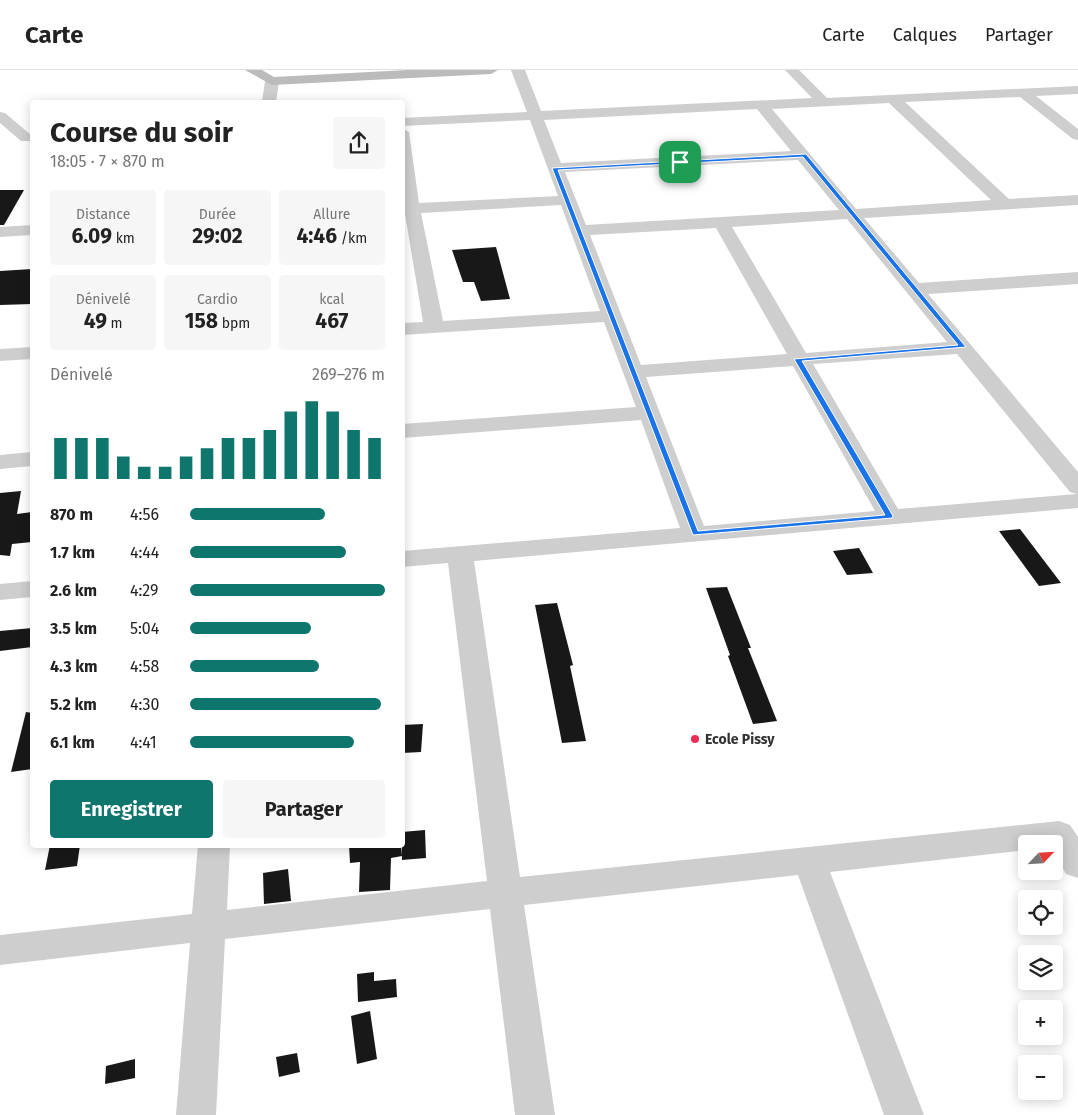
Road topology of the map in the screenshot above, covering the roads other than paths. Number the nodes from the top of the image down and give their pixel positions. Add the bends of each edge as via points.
1 (252, 70) edge
2 (491, 70) edge
3 (518, 70) edge
4 (792, 70) edge
5 (417, 72) edge
6 (272, 81) junction
7 (1078, 90) edge
8 (1024, 93) junction
9 (894, 99) junction
10 (269, 100) edge
11 (823, 102) junction
12 (761, 105) junction
13 (0, 116) edge
14 (535, 116) junction
15 (405, 122) edge
16 (1078, 136) edge
17 (30, 138) edge
18 (9, 140) dead end
19 (804, 155) junction
20 (555, 168) junction
21 (405, 178) edge
22 (567, 200) junction
23 (1078, 200) edge
24 (1004, 205) junction
25 (407, 209) edge
26 (853, 214) junction
27 (721, 222) junction
28 (30, 230) edge
29 (579, 230) junction
30 (0, 232) edge
31 (1078, 278) edge
32 (915, 289) junction
33 (611, 316) junction
34 (434, 327) junction
35 (405, 329) edge
36 (963, 347) junction
37 (30, 353) edge
38 (0, 355) edge
39 (798, 359) junction
40 (632, 372) junction
41 (648, 413) junction
42 (405, 431) edge
43 (30, 459) edge
44 (0, 462) edge
45 (1078, 487) edge
46 (1078, 501) edge
47 (890, 516) junction
48 (695, 534) junction
49 (460, 554) junction
50 (405, 559) edge
51 (30, 589) edge
52 (0, 592) edge
53 (214, 848) edge
54 (809, 860) junction
55 (1078, 866) edge
56 (505, 893) junction
57 (208, 927) junction
58 (0, 950) edge
59 (196, 1115) edge
60 (535, 1115) edge
61 (904, 1115) edge

1 - 6 street
2 - 5 street
3 - 14 street
4 - 11 street
5 - 6 street
6 - 10 street
7 - 8 street
8 - 9 street
8 - 16 street
9 - 11 street
9 - 24 street
11 - 12 street
12 - 14 street
12 - 19 street
13 - 17 street
14 - 15 street
14 - 20 street
17 - 18 street
19 - 20 street
19 - 26 street
20 - 22 street
21 - 25 street
22 - 25 street
22 - 29 street
23 - 24 street
24 - 26 street
25 - 34 street
26 - 27 street
26 - 32 street
27 - 29 street
27 - 39 street
28 - 30 street
29 - 33 street
31 - 32 street
32 - 36 street
33 - 34 street
33 - 40 street
34 - 35 street
36 - 39 street
36 - 45 street
37 - 38 street
39 - 40 street
39 - 47 street
40 - 41 street
41 - 42 street
41 - 48 street
43 - 44 street
46 - 47 street
47 - 48 street
48 - 49 street
49 - 50 street
49 - 56 street
51 - 52 street
53 - 57 street
54 - 55 street via 1059,834
54 - 56 street
54 - 61 street
56 - 57 street
56 - 60 street
57 - 58 street
57 - 59 street

